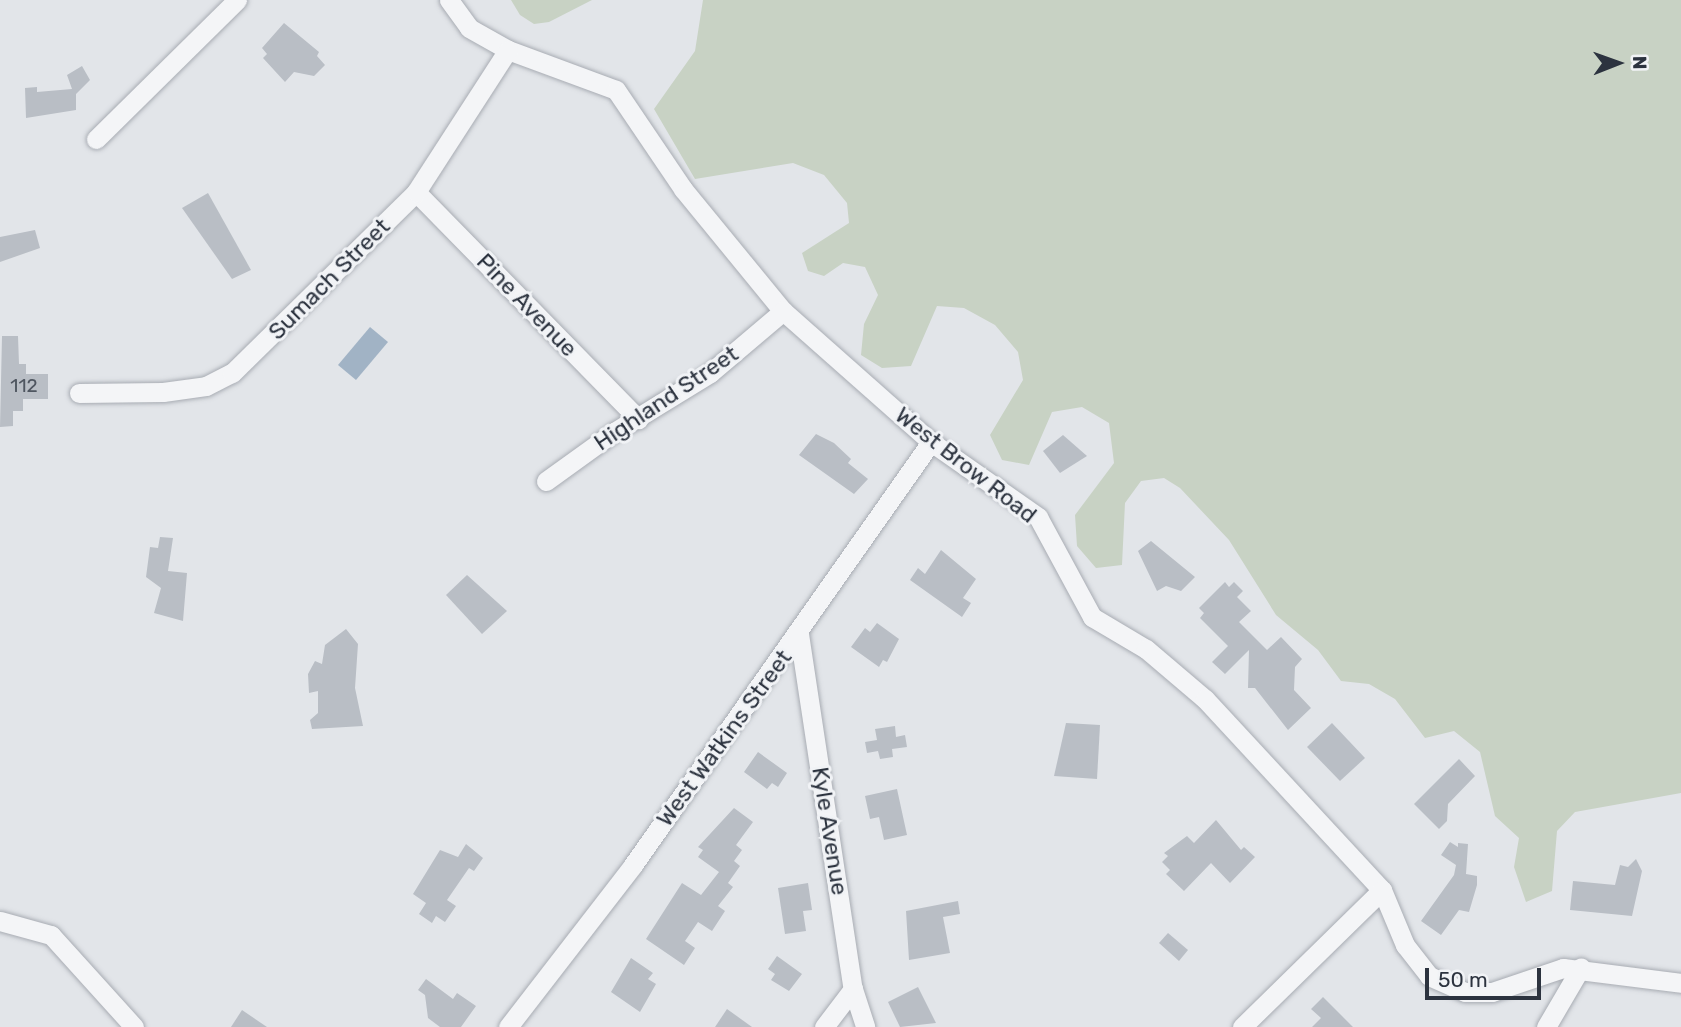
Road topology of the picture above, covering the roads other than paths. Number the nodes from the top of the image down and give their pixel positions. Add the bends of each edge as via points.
1 (237, 0) edge
2 (449, 0) edge
3 (508, 50) junction
4 (96, 139) dead end
5 (416, 192) junction
6 (783, 311) junction
7 (79, 393) dead end
8 (638, 419) junction
9 (931, 442) junction
10 (546, 481) dead end
11 (799, 634) junction
12 (1382, 890) junction
13 (0, 921) edge
14 (1581, 967) junction
15 (1681, 983) edge
16 (853, 989) junction
17 (134, 1027) edge
18 (508, 1027) edge
19 (824, 1027) edge
20 (865, 1027) edge
21 (1242, 1027) edge
22 (1546, 1027) edge

1 - 4 street
2 - 3 street, West Brow Road via 469,28
3 - 5 street, Sumach Street
3 - 6 street, West Brow Road via 616,90 682,189
5 - 7 street, Sumach Street via 232,373 206,386 163,392
5 - 8 street, Pine Avenue
6 - 8 street, Highland Street via 710,373
6 - 9 street, West Brow Road
8 - 10 street, Highland Street
9 - 11 street, West Watkins Street
9 - 12 street, West Brow Road via 1038,517 1092,617 1146,649 1205,699
11 - 16 street, Kyle Avenue
11 - 18 street, West Watkins Street via 633,865
12 - 14 street, West Brow Road via 1405,945 1420,968 1440,984 1465,992 1492,992 1539,974
12 - 21 street
13 - 17 street via 51,935
14 - 15 street, West Brow Road
14 - 22 street
16 - 19 street
16 - 20 street, Kyle Avenue

